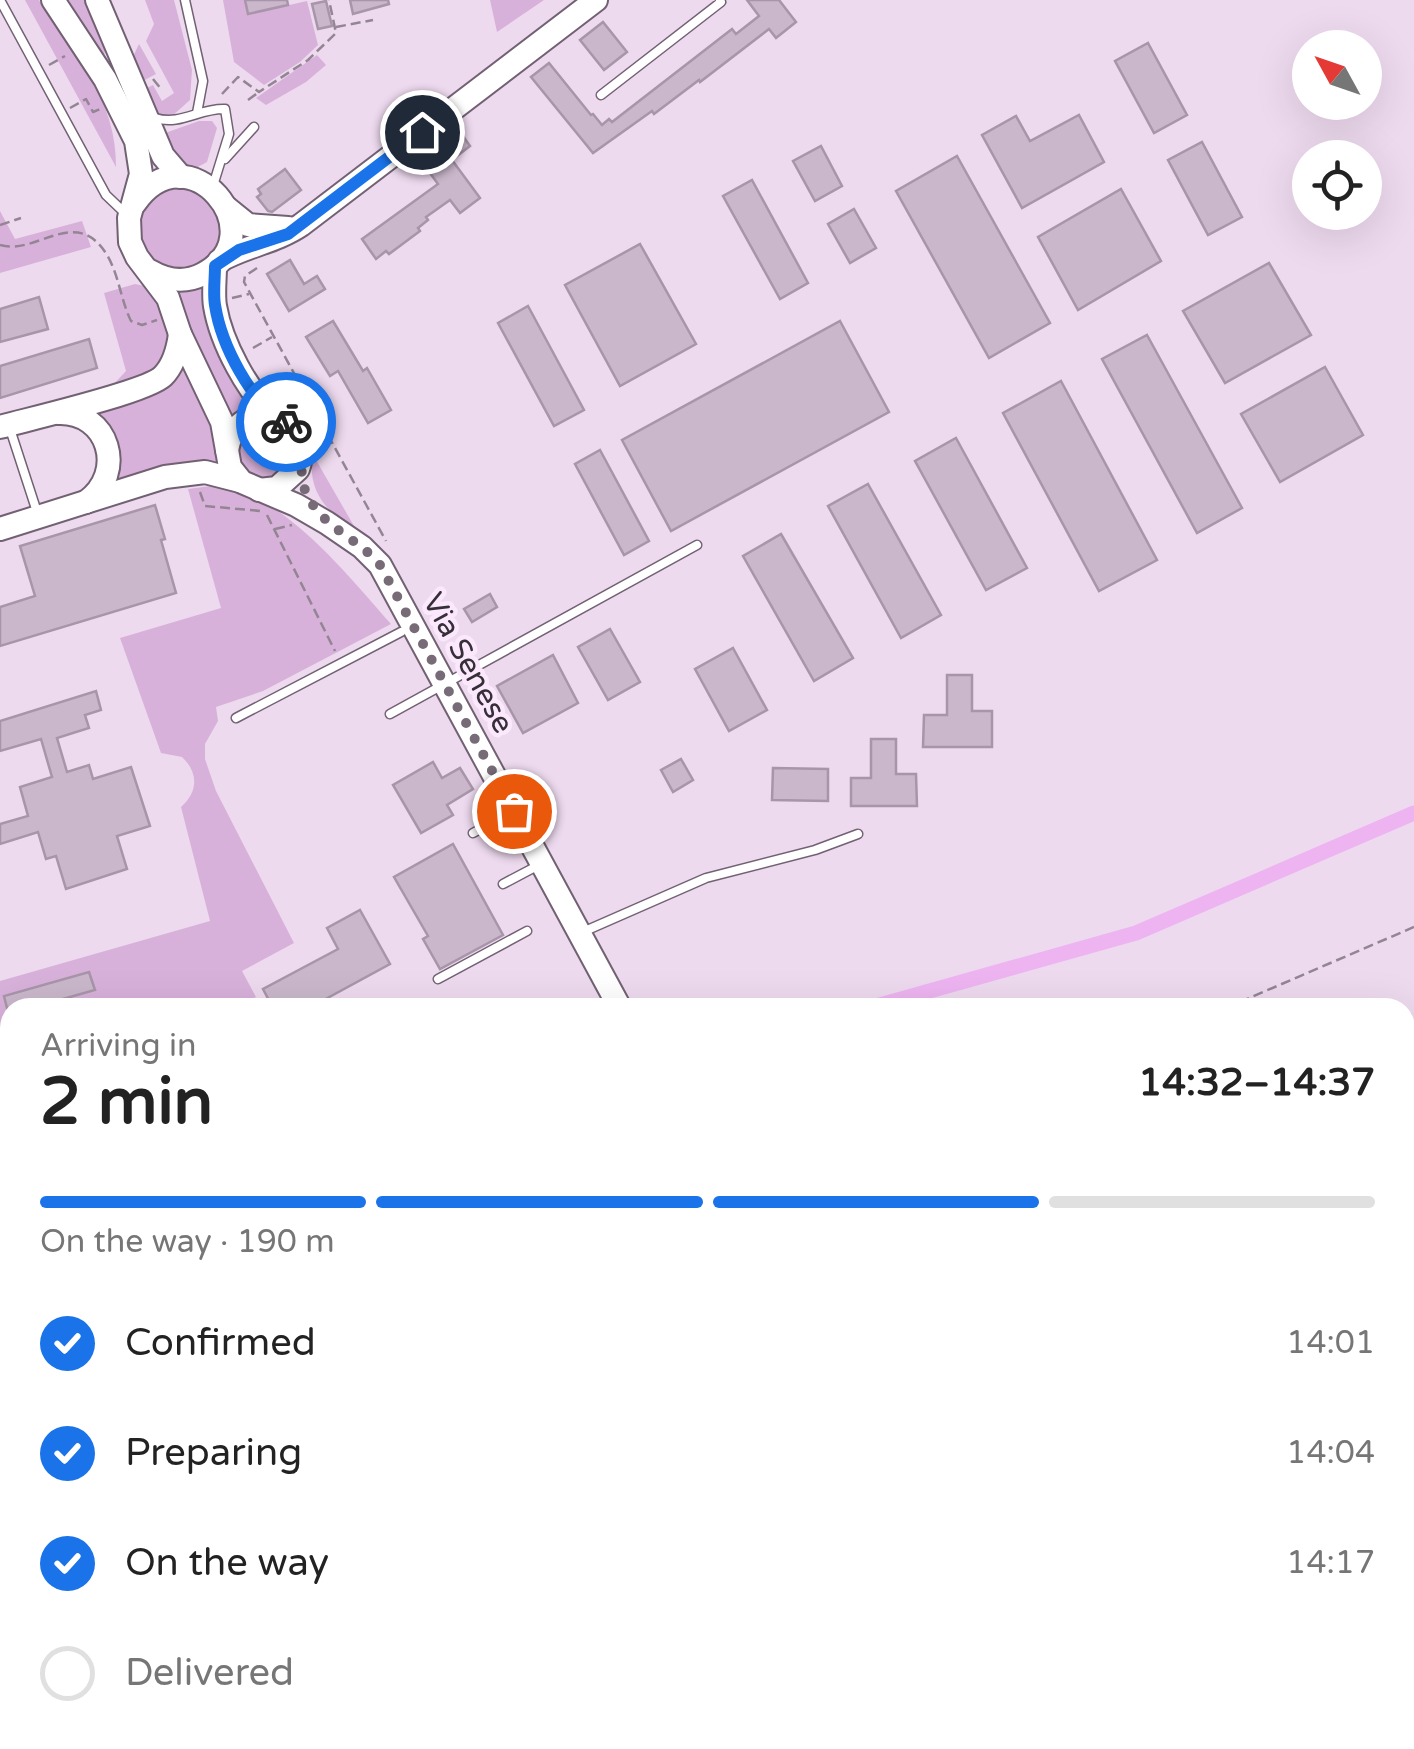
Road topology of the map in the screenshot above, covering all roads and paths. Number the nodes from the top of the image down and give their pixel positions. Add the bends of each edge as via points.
1 (0, 0) edge
2 (53, 0) edge
3 (97, 0) edge
4 (185, 0) edge
5 (329, 0) edge
6 (596, 0) edge
7 (720, 0) edge
8 (374, 20) dead end
9 (335, 28) junction
10 (65, 56) dead end
11 (38, 70) junction
12 (155, 78) dead end
13 (161, 90) dead end
14 (259, 92) junction
15 (222, 94) dead end
16 (601, 95) dead end
17 (248, 100) dead end
18 (140, 106) junction
19 (93, 112) dead end
20 (61, 113) junction
21 (197, 114) junction
22 (254, 128) dead end
23 (222, 163) junction
24 (180, 177) junction
25 (212, 188) junction
26 (227, 208) junction
27 (132, 210) junction
28 (22, 218) dead end
29 (0, 225) edge
30 (301, 225) junction
31 (0, 245) edge
32 (217, 264) junction
33 (148, 269) junction
34 (250, 294) dead end
35 (214, 303) junction
36 (177, 324) junction
37 (274, 336) dead end
38 (254, 348) dead end
39 (45, 414) junction
40 (276, 417) junction
41 (4, 426) edge
42 (227, 450) junction
43 (301, 460) junction
44 (196, 480) dead end
45 (249, 485) junction
46 (79, 506) junction
47 (38, 518) junction
48 (326, 523) junction
49 (296, 524) dead end
50 (0, 529) edge
51 (274, 530) junction
52 (696, 544) dead end
53 (401, 632) dead end
54 (341, 663) junction
55 (445, 683) junction
56 (390, 714) dead end
57 (236, 718) dead end
58 (514, 811) junction
59 (474, 832) dead end
60 (858, 834) dead end
61 (542, 863) junction
62 (503, 884) dead end
63 (1414, 928) edge
64 (527, 931) dead end
65 (581, 933) junction
66 (438, 979) dead end
67 (615, 998) edge
68 (1250, 998) edge

1 - 11 lane
2 - 27 main road via 136,141 141,174
3 - 18 main road
4 - 21 lane via 204,81
5 - 9 path
6 - 30 main road
7 - 16 lane
8 - 9 path
9 - 14 path via 308,60
10 - 11 path
11 - 20 lane
12 - 13 path
14 - 15 path via 238,77
14 - 17 path
18 - 21 lane via 172,122
18 - 24 main road
19 - 20 path via 86,99
20 - 27 lane via 106,194
21 - 23 lane via 225,110 229,130
22 - 23 lane
23 - 25 lane
24 - 25 main road
24 - 27 main road via 151,186
25 - 26 main road
26 - 30 main road via 258,228
26 - 32 main road, Via Senese via 231,230
27 - 33 main road via 133,250
28 - 29 path
30 - 32 main road
31 - 36 path via 82,234 105,250 132,321
32 - 33 main road via 176,280
32 - 35 main road, Via Senese
33 - 36 main road
34 - 35 path
35 - 40 main road, Via Senese via 248,387
36 - 39 main road via 174,358 162,378
36 - 42 main road via 222,422
37 - 38 path
39 - 41 main road
39 - 46 main road via 76,412 106,445 102,485
40 - 42 main road via 242,422
40 - 43 main road, Via Senese via 297,434
41 - 47 lane
42 - 45 main road via 230,468
43 - 45 main road via 286,484
43 - 48 main road, Via Senese via 305,492
44 - 51 path via 204,506 265,512
45 - 46 main road, Via Senese via 218,473 188,473
45 - 48 main road, Via Senese
46 - 47 main road
47 - 50 main road
48 - 55 main road, Via Senese via 380,565
49 - 51 path
51 - 54 path
52 - 55 lane
53 - 54 lane
54 - 57 lane
55 - 56 lane
55 - 58 main road, Via Senese
58 - 59 lane
58 - 61 main road, Via Senese
60 - 65 lane via 706,878
61 - 62 lane
61 - 65 main road, Via Senese
63 - 68 path
64 - 66 lane
65 - 67 main road, Via Senese

